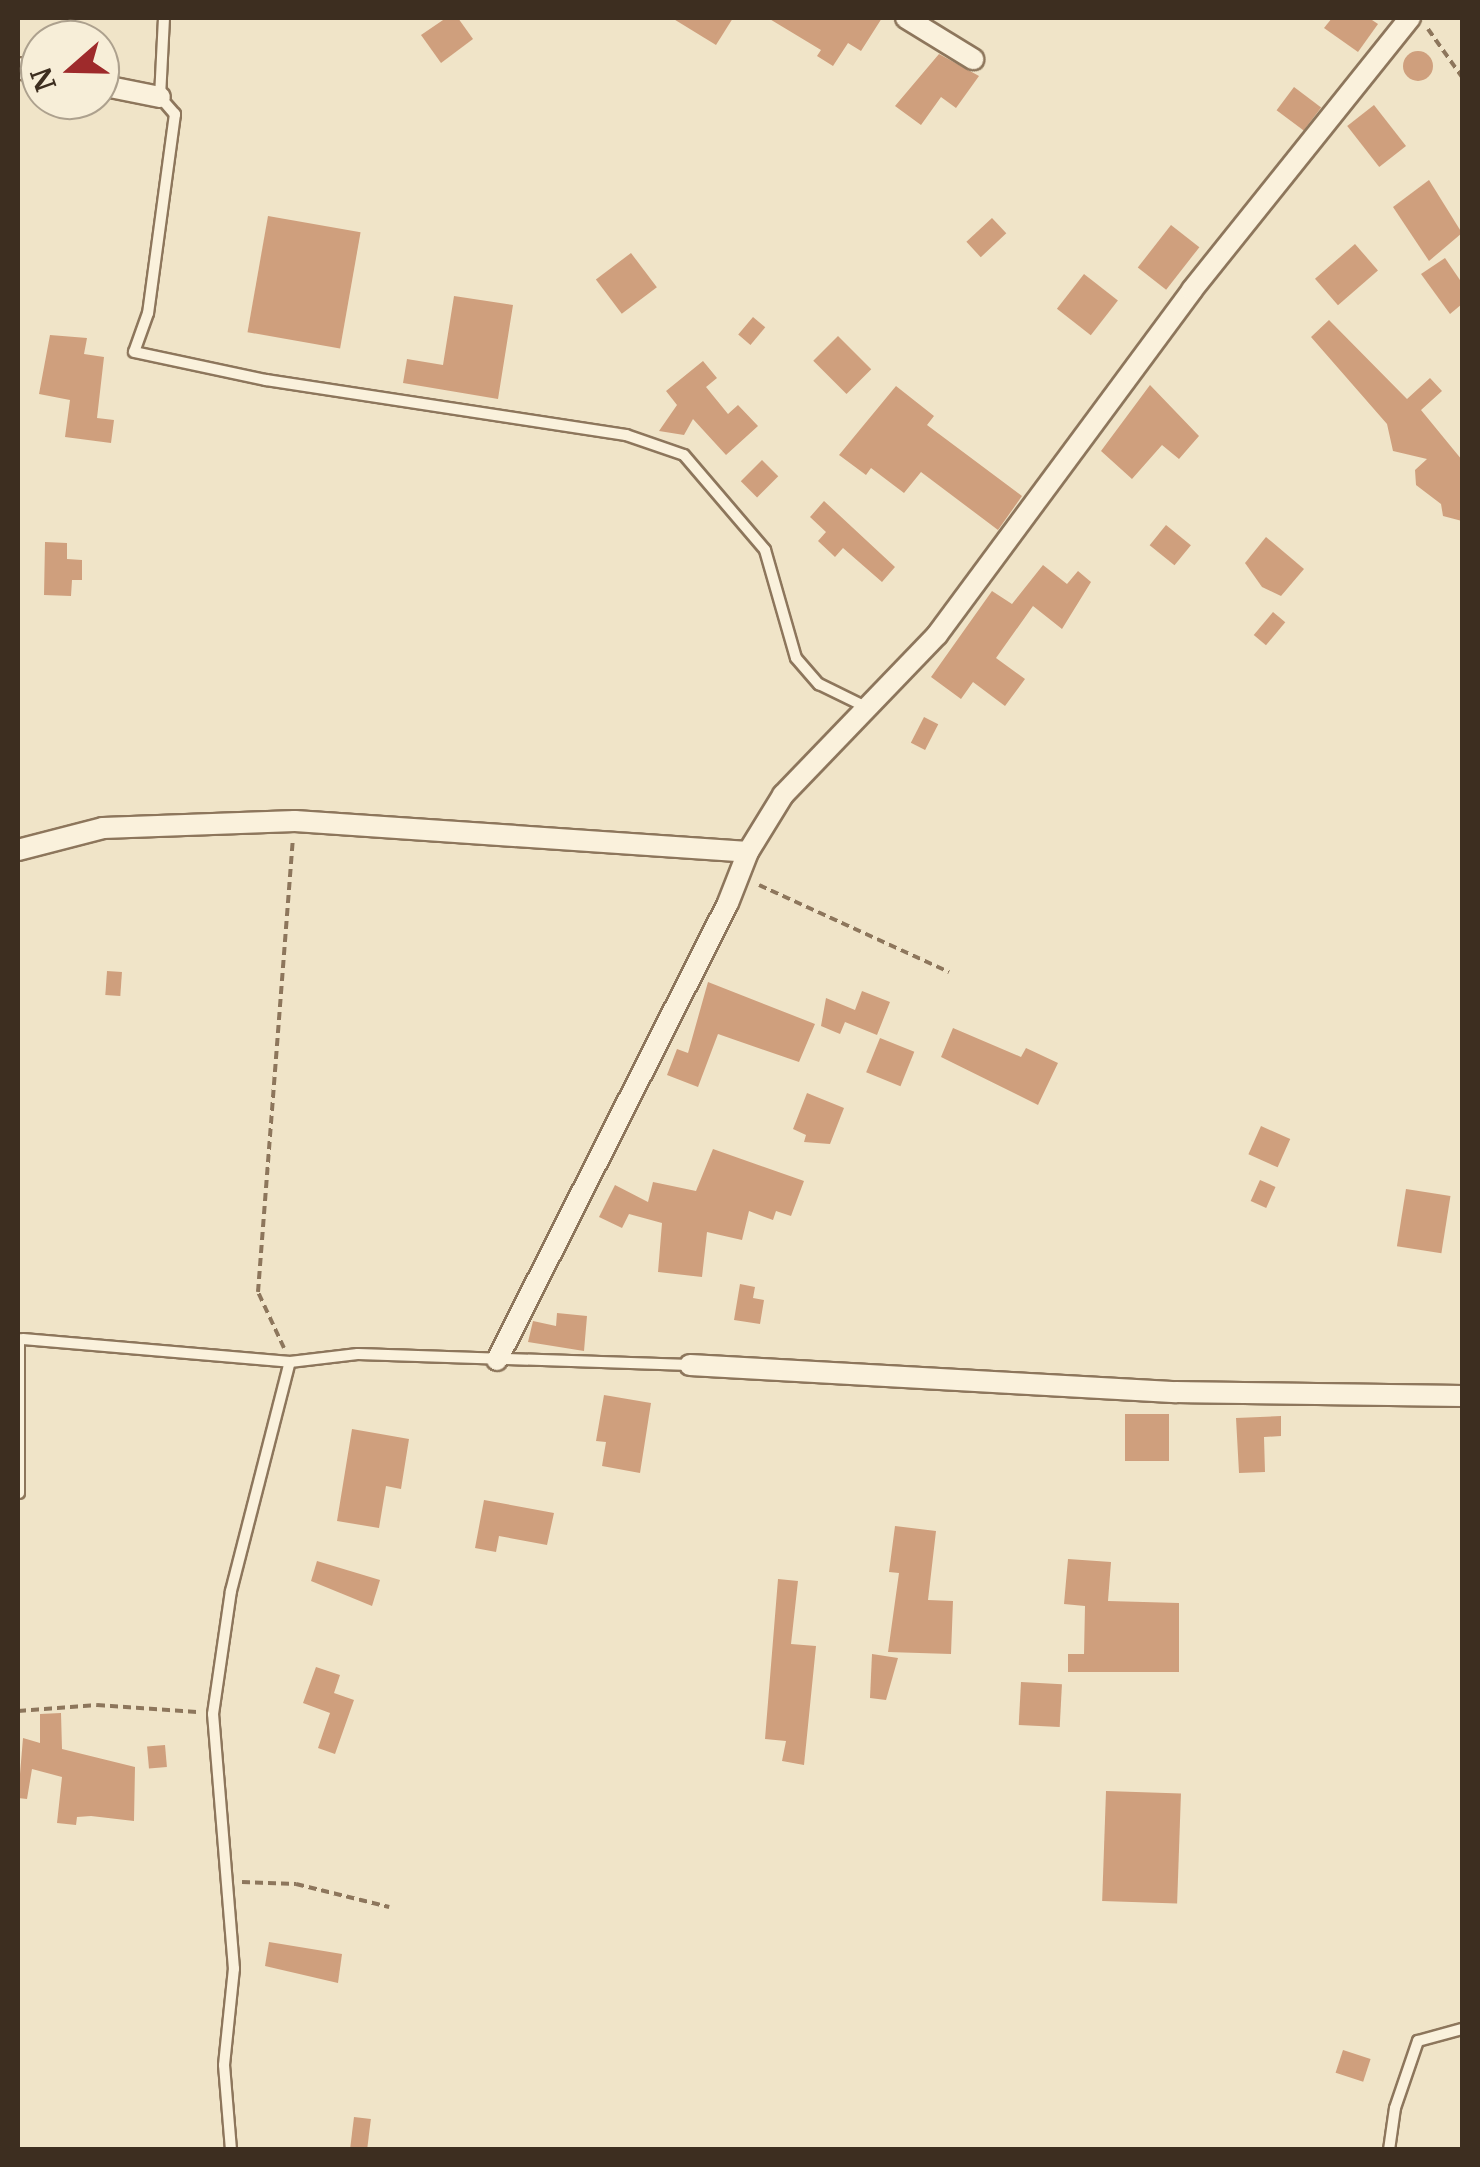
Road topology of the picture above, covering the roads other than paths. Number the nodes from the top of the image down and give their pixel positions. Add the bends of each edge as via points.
1 (164, 18) edge
2 (906, 18) edge
3 (1410, 18) edge
4 (972, 59) dead end
5 (120, 89) edge
6 (160, 97) junction
7 (866, 707) junction
8 (18, 850) edge
9 (748, 852) junction
10 (20, 1339) edge
11 (497, 1360) junction
12 (290, 1362) junction
13 (690, 1365) joint
14 (1462, 1396) edge
15 (19, 1494) edge
16 (1462, 2029) edge
17 (231, 2150) edge
18 (1389, 2150) edge

1 - 6 lane
2 - 4 street
3 - 7 street via 1186,298 937,635
5 - 6 street
6 - 7 lane via 175,114 148,313 134,352 266,380 626,435 684,455 765,550 796,658 819,684
7 - 9 street via 783,796
8 - 9 street via 102,828 295,821
9 - 11 street
10 - 12 lane
10 - 15 lane
11 - 12 lane via 358,1354
11 - 13 lane
12 - 17 lane via 230,1591 213,1714 234,1968 224,2065
13 - 14 street via 1176,1392
16 - 18 lane via 1418,2041 1395,2108

